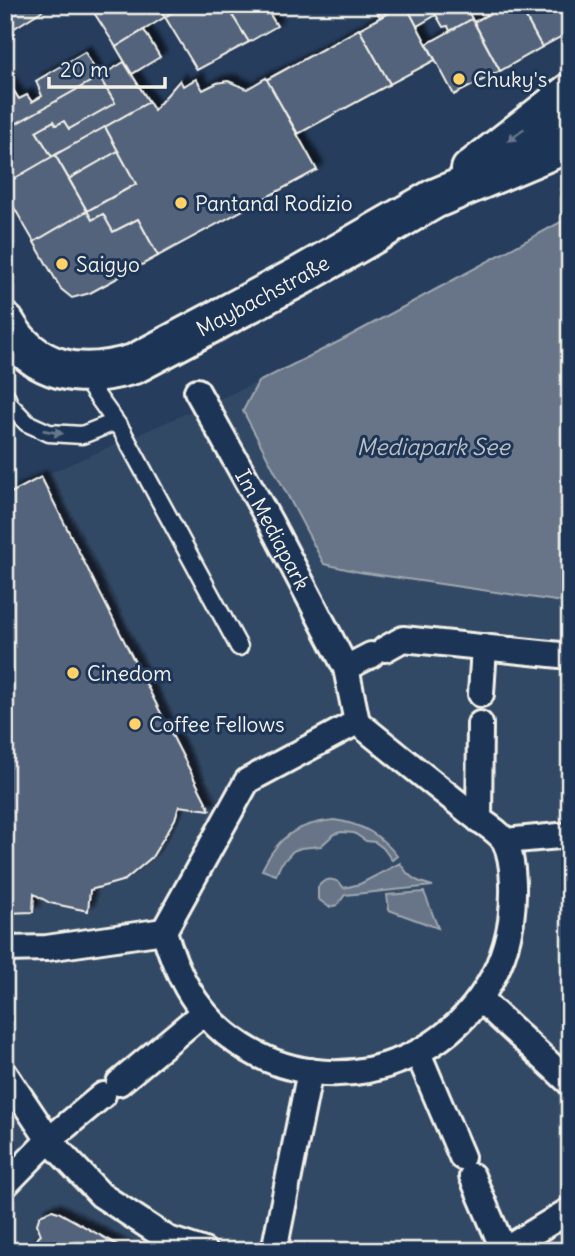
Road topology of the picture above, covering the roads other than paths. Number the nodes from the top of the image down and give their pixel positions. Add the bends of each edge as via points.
1 (570, 93) edge
2 (570, 142) edge
3 (433, 199) junction
4 (6, 330) edge
5 (86, 373) junction
6 (197, 391) dead end
7 (5, 394) edge
8 (115, 422) junction
9 (239, 647) dead end
10 (484, 647) junction
11 (570, 656) edge
12 (346, 668) junction
13 (481, 694) dead end
14 (357, 722) junction
15 (480, 724) dead end
16 (478, 820) junction
17 (570, 835) edge
18 (505, 841) junction
19 (164, 931) junction
20 (5, 949) edge
21 (481, 999) junction
22 (204, 1012) junction
23 (418, 1053) junction
24 (310, 1071) junction
25 (5, 1074) edge
26 (570, 1083) edge
27 (49, 1140) junction
28 (5, 1185) edge
29 (570, 1210) edge
30 (204, 1251) edge
31 (274, 1251) edge
32 (504, 1251) edge

1 -> 3 main road, Maybachstraße
2 - 3 main road, Maybachstraße
3 - 5 main road, Maybachstraße via 163,350 123,367
4 - 5 main road via 30,356 57,368
5 - 8 lane
6 - 12 street, Im Mediapark
7 -> 8 lane via 27,423 49,433 82,435
8 - 9 lane
10 - 11 street
10 - 12 street via 403,639
10 - 13 street
12 - 14 street, Im Mediapark
14 - 16 street
14 - 19 street via 247,781
15 - 16 street
16 - 18 street
17 - 18 street
18 - 21 street via 513,906 508,940
19 - 20 street via 47,948
19 - 22 street via 172,961
21 - 23 street via 459,1024
21 - 26 street
22 - 24 street via 252,1051
22 - 27 street
23 - 24 street via 372,1069
23 - 32 street
24 - 31 street
25 - 27 street
27 - 28 street
27 - 30 street via 101,1195 168,1239
29 - 32 street

